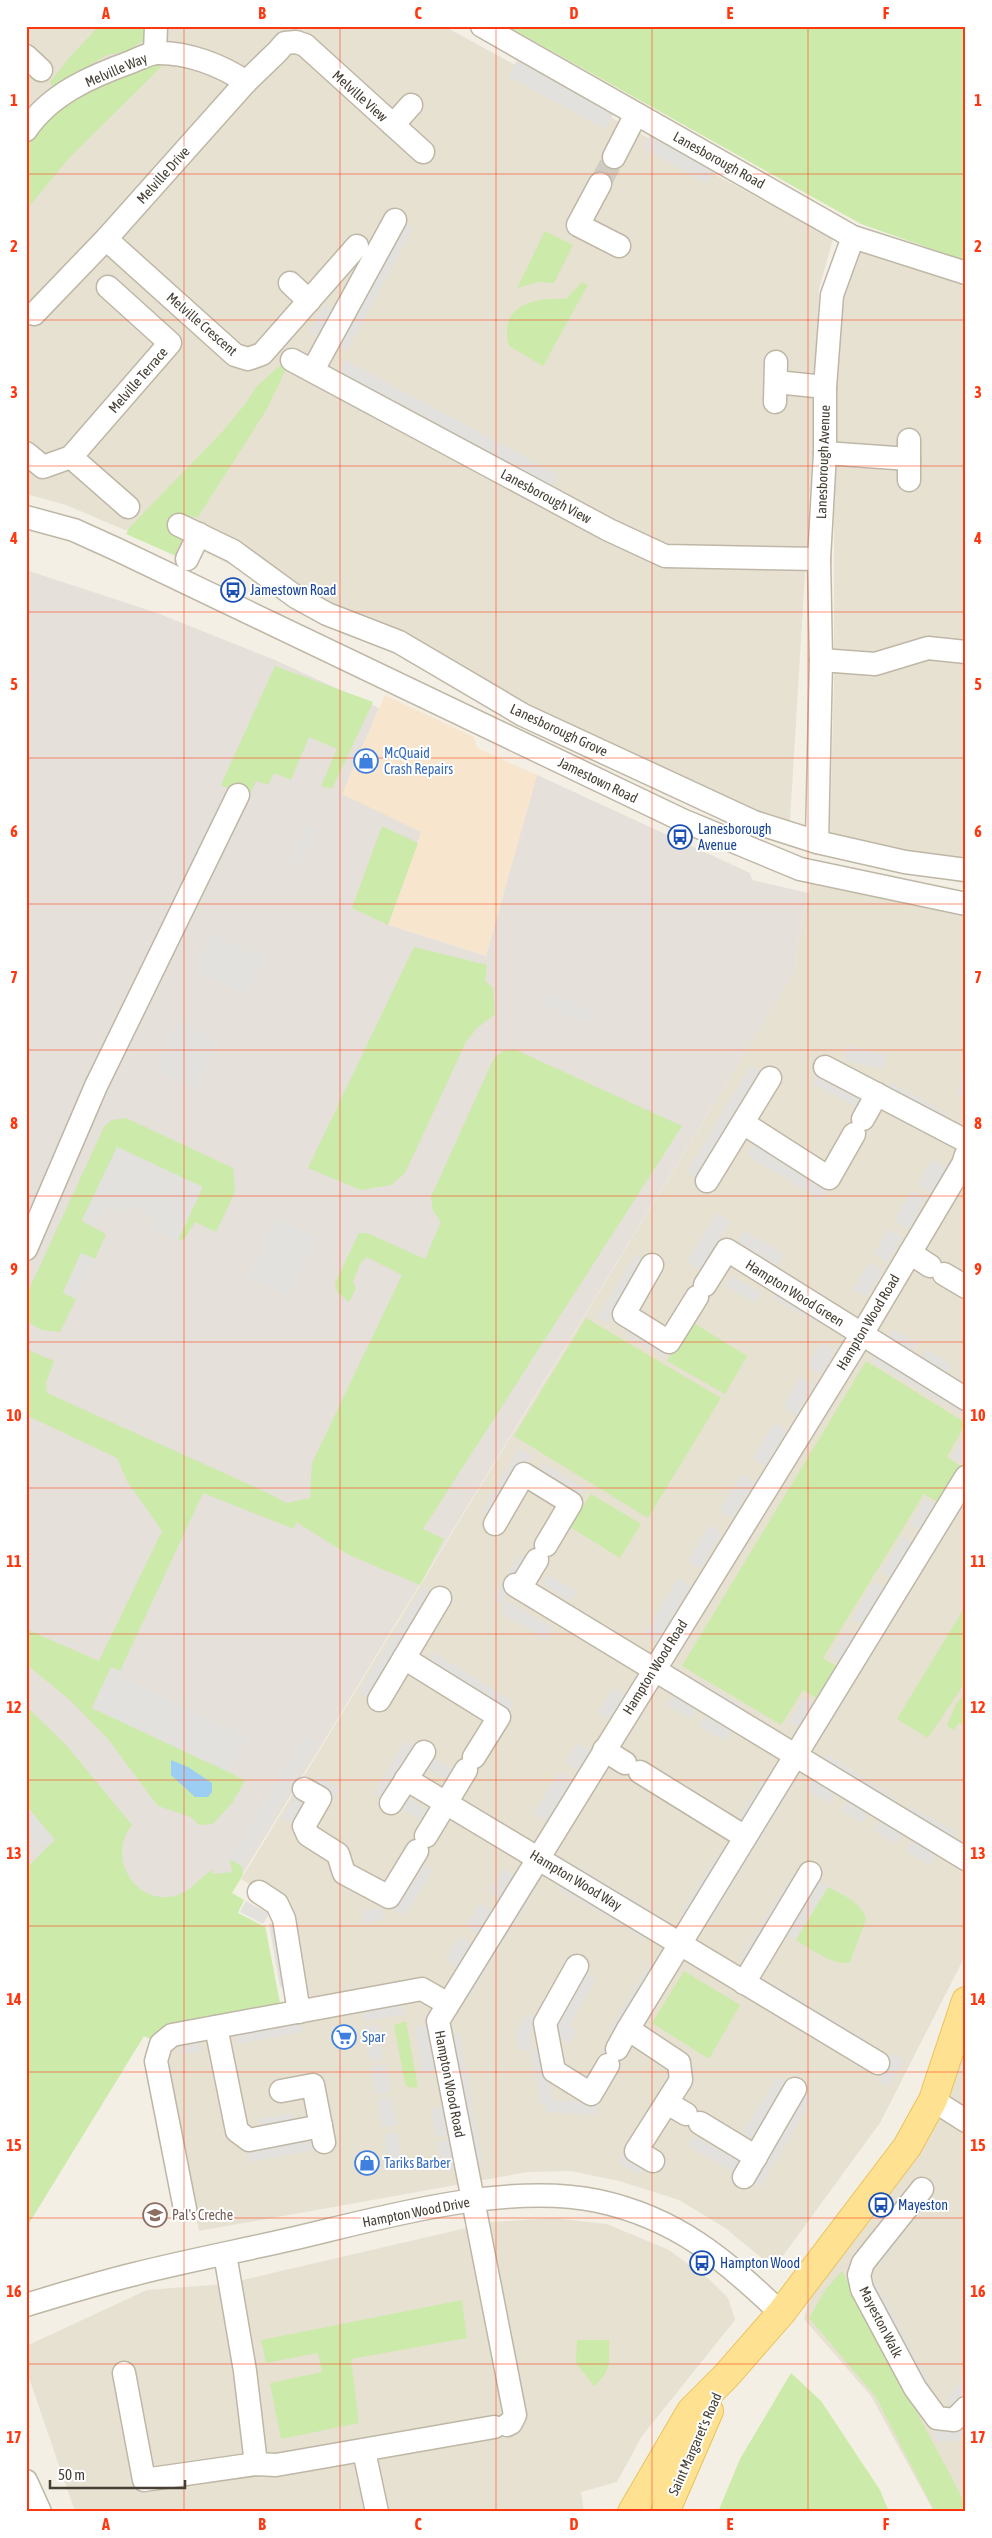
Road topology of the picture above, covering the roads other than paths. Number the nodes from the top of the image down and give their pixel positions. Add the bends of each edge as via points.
1 (156, 26) edge
2 (482, 26) edge
3 (296, 42) joint
4 (155, 53) junction
5 (246, 82) junction
6 (411, 105) dead end
7 (636, 114) junction
8 (29, 120) edge
9 (392, 125) junction
10 (423, 152) dead end
11 (614, 157) tunnel mouth
12 (600, 184) tunnel mouth
13 (395, 220) dead end
14 (853, 237) junction
15 (106, 239) junction
16 (357, 246) dead end
17 (619, 246) dead end
18 (966, 273) edge
19 (290, 283) dead end
20 (108, 287) dead end
21 (309, 301) junction
22 (34, 314) dead end
23 (292, 360) dead end
24 (313, 370) junction
25 (776, 382) dead end
26 (825, 386) junction
27 (26, 453) edge
28 (825, 454) junction
29 (71, 457) junction
30 (909, 459) dead end
31 (128, 507) dead end
32 (26, 517) edge
33 (187, 559) dead end
34 (819, 559) junction
35 (966, 652) edge
36 (821, 660) junction
37 (238, 795) dead end
38 (817, 842) junction
39 (966, 870) edge
40 (966, 904) edge
41 (825, 1067) dead end
42 (770, 1078) dead end
43 (877, 1094) junction
44 (742, 1123) junction
45 (966, 1141) edge
46 (966, 1155) edge
47 (707, 1181) dead end
48 (26, 1248) edge
49 (910, 1254) junction
50 (652, 1265) dead end
51 (966, 1287) edge
52 (862, 1334) junction
53 (966, 1399) edge
54 (966, 1477) edge
55 (495, 1524) dead end
56 (440, 1598) dead end
57 (404, 1658) junction
58 (654, 1669) junction
59 (379, 1700) dead end
60 (604, 1750) junction
61 (424, 1752) dead end
62 (795, 1755) junction
63 (406, 1779) junction
64 (304, 1789) dead end
65 (391, 1803) dead end
66 (446, 1803) junction
67 (745, 1837) junction
68 (538, 1857) junction
69 (966, 1859) edge
70 (810, 1873) dead end
71 (260, 1892) dead end
72 (679, 1944) junction
73 (577, 1966) dead end
74 (744, 1983) junction
75 (966, 2001) edge
76 (448, 2004) junction
77 (299, 2012) junction
78 (216, 2027) junction
79 (628, 2029) junction
80 (878, 2064) dead end
81 (795, 2089) dead end
82 (281, 2091) dead end
83 (933, 2100) junction
84 (684, 2113) junction
85 (966, 2121) edge
86 (756, 2157) junction
87 (653, 2160) dead end
88 (744, 2177) dead end
89 (922, 2189) dead end
90 (472, 2201) junction
91 (185, 2209) dead end
92 (225, 2254) junction
93 (26, 2305) edge
94 (781, 2313) junction
95 (124, 2373) dead end
96 (726, 2376) junction
97 (960, 2414) edge
98 (364, 2451) junction
99 (256, 2464) junction
100 (26, 2481) edge
101 (40, 2512) edge
102 (377, 2512) edge
103 (632, 2512) edge
104 (665, 2512) edge

1 - 4 street
2 - 7 street, Lanesborough Road
3 - 5 street, Melville Drive via 286,43
3 - 9 street, Melville View via 305,45
4 - 5 street, Melville Way via 208,62 231,71
4 - 8 street, Melville Way via 96,75
5 - 15 street, Melville Drive
6 - 9 street
7 - 11 street
7 - 14 street, Lanesborough Road
9 - 10 street, Melville View
12 - 17 street via 578,225
13 - 24 street
14 - 18 street, Lanesborough Road
14 - 26 street, Lanesborough Avenue via 832,295
15 - 21 street, Melville Crescent via 235,355 248,360 262,354
15 - 22 street, Melville Drive
16 - 21 street, Melville Crescent
19 - 21 street
20 - 29 street, Melville Terrace via 170,343
23 - 24 street, Lanesborough View
24 - 34 street, Lanesborough View via 609,530 665,556
25 - 26 street
26 - 28 street, Lanesborough Avenue
27 - 29 street via 43,467
28 - 30 street
28 - 34 street, Lanesborough Avenue
29 - 31 street
32 - 40 street, Jamestown Road via 74,530 116,549 699,827 800,869
33 - 38 street, Lanesborough Grove via 189,530 233,551 304,602 398,642 523,715 754,822
34 - 36 street, Lanesborough Avenue
35 - 36 street via 928,648 875,664
36 - 38 street, Lanesborough Avenue
37 - 48 street via 96,1086
38 - 39 street, Lanesborough Grove via 905,862
41 - 43 street
42 - 44 street
43 - 44 street via 829,1178
43 - 45 street
44 - 47 street
46 - 49 street, Hampton Wood Road
49 - 51 street
49 - 52 street, Hampton Wood Road
50 - 52 street, Hampton Wood Green via 624,1314 669,1342 727,1250
52 - 53 street, Hampton Wood Green
52 - 58 street, Hampton Wood Road
54 - 62 street
55 - 58 street via 524,1474 571,1503 518,1587
56 - 57 street
57 - 59 street
57 - 66 street via 499,1717
58 - 60 street, Hampton Wood Road
58 - 62 street
60 - 67 street
60 - 68 street, Hampton Wood Road
61 - 63 street
62 - 67 street
62 - 69 street
63 - 65 street
63 - 66 street, Hampton Wood Way
64 - 66 street via 320,1798 304,1826 308,1835 338,1854 344,1873 389,1897
66 - 68 street, Hampton Wood Way
67 - 72 street
68 - 72 street, Hampton Wood Way
68 - 76 street, Hampton Wood Road
70 - 74 street
71 - 77 street via 277,1904 284,1919
72 - 74 street, Hampton Wood Way
72 - 79 street
73 - 79 street via 545,2024 554,2071 591,2094
74 - 80 street, Hampton Wood Way
75 - 83 main road, Saint Margaret's Road
76 - 77 street via 422,1990
76 - 90 street, Hampton Wood Road via 438,2021
77 - 78 street
78 - 82 street via 241,2101 237,2132 249,2140 323,2134 313,2085
78 - 91 street via 172,2034 161,2044 156,2061
79 - 84 street via 679,2063
81 - 86 street
83 - 85 street
83 - 94 main road, Saint Margaret's Road via 907,2147
84 - 86 street
84 - 87 street via 636,2151
86 - 88 street
89 - 97 street, Mayeston Walk via 863,2263 859,2275 862,2290 915,2388 937,2418
90 - 92 street, Hampton Wood Drive
90 - 94 street, Hampton Wood Drive via 549,2195 598,2201 643,2215 684,2233 714,2252
90 - 98 street, Hampton Wood Road via 515,2415 511,2423 501,2426
92 - 93 street, Hampton Wood Drive via 133,2274
92 - 99 street via 245,2371
94 - 96 main road, Saint Margaret's Road
95 - 99 street via 144,2480
96 - 103 main road, Saint Margaret's Road via 691,2411
96 - 104 main road, Saint Margaret's Road via 697,2434
98 - 99 street via 276,2465
98 - 102 street
100 - 101 street

